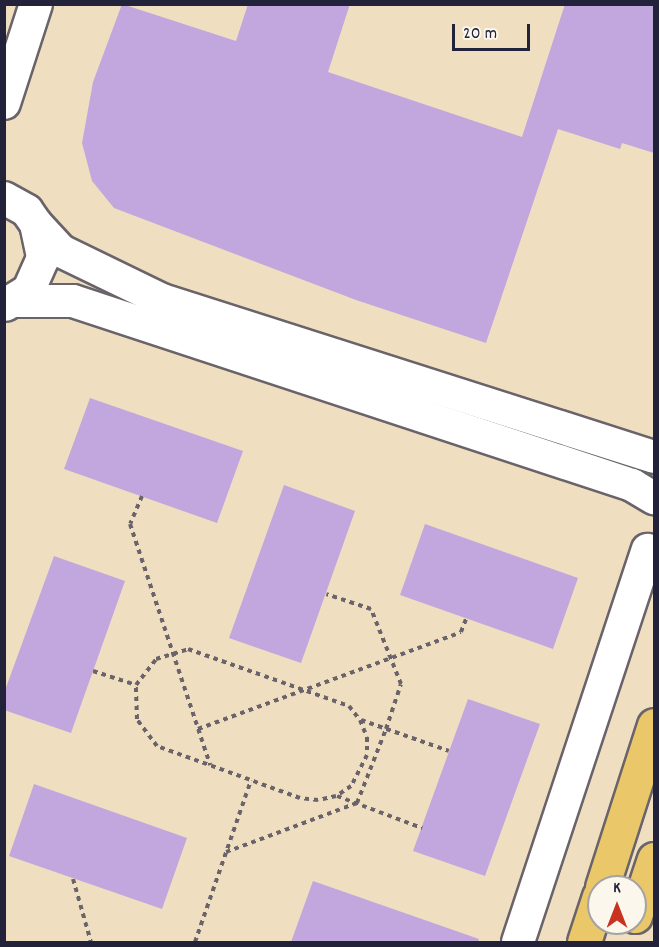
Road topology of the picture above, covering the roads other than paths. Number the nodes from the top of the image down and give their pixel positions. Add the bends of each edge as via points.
1 (36, 4) edge
2 (4, 103) edge
3 (4, 177) edge
4 (23, 211) edge
5 (10, 303) edge
6 (654, 457) edge
7 (654, 498) edge
8 (648, 550) dead end
9 (654, 725) edge
10 (654, 859) edge
11 (606, 875) edge
12 (647, 880) edge
13 (518, 942) edge

1 - 2 street
3 - 4 street
4 - 5 street via 43,258 29,290
4 - 6 street via 68,255 162,300
5 - 7 street via 74,301 620,482
8 - 13 street
9 - 11 main road
10 - 12 main road

